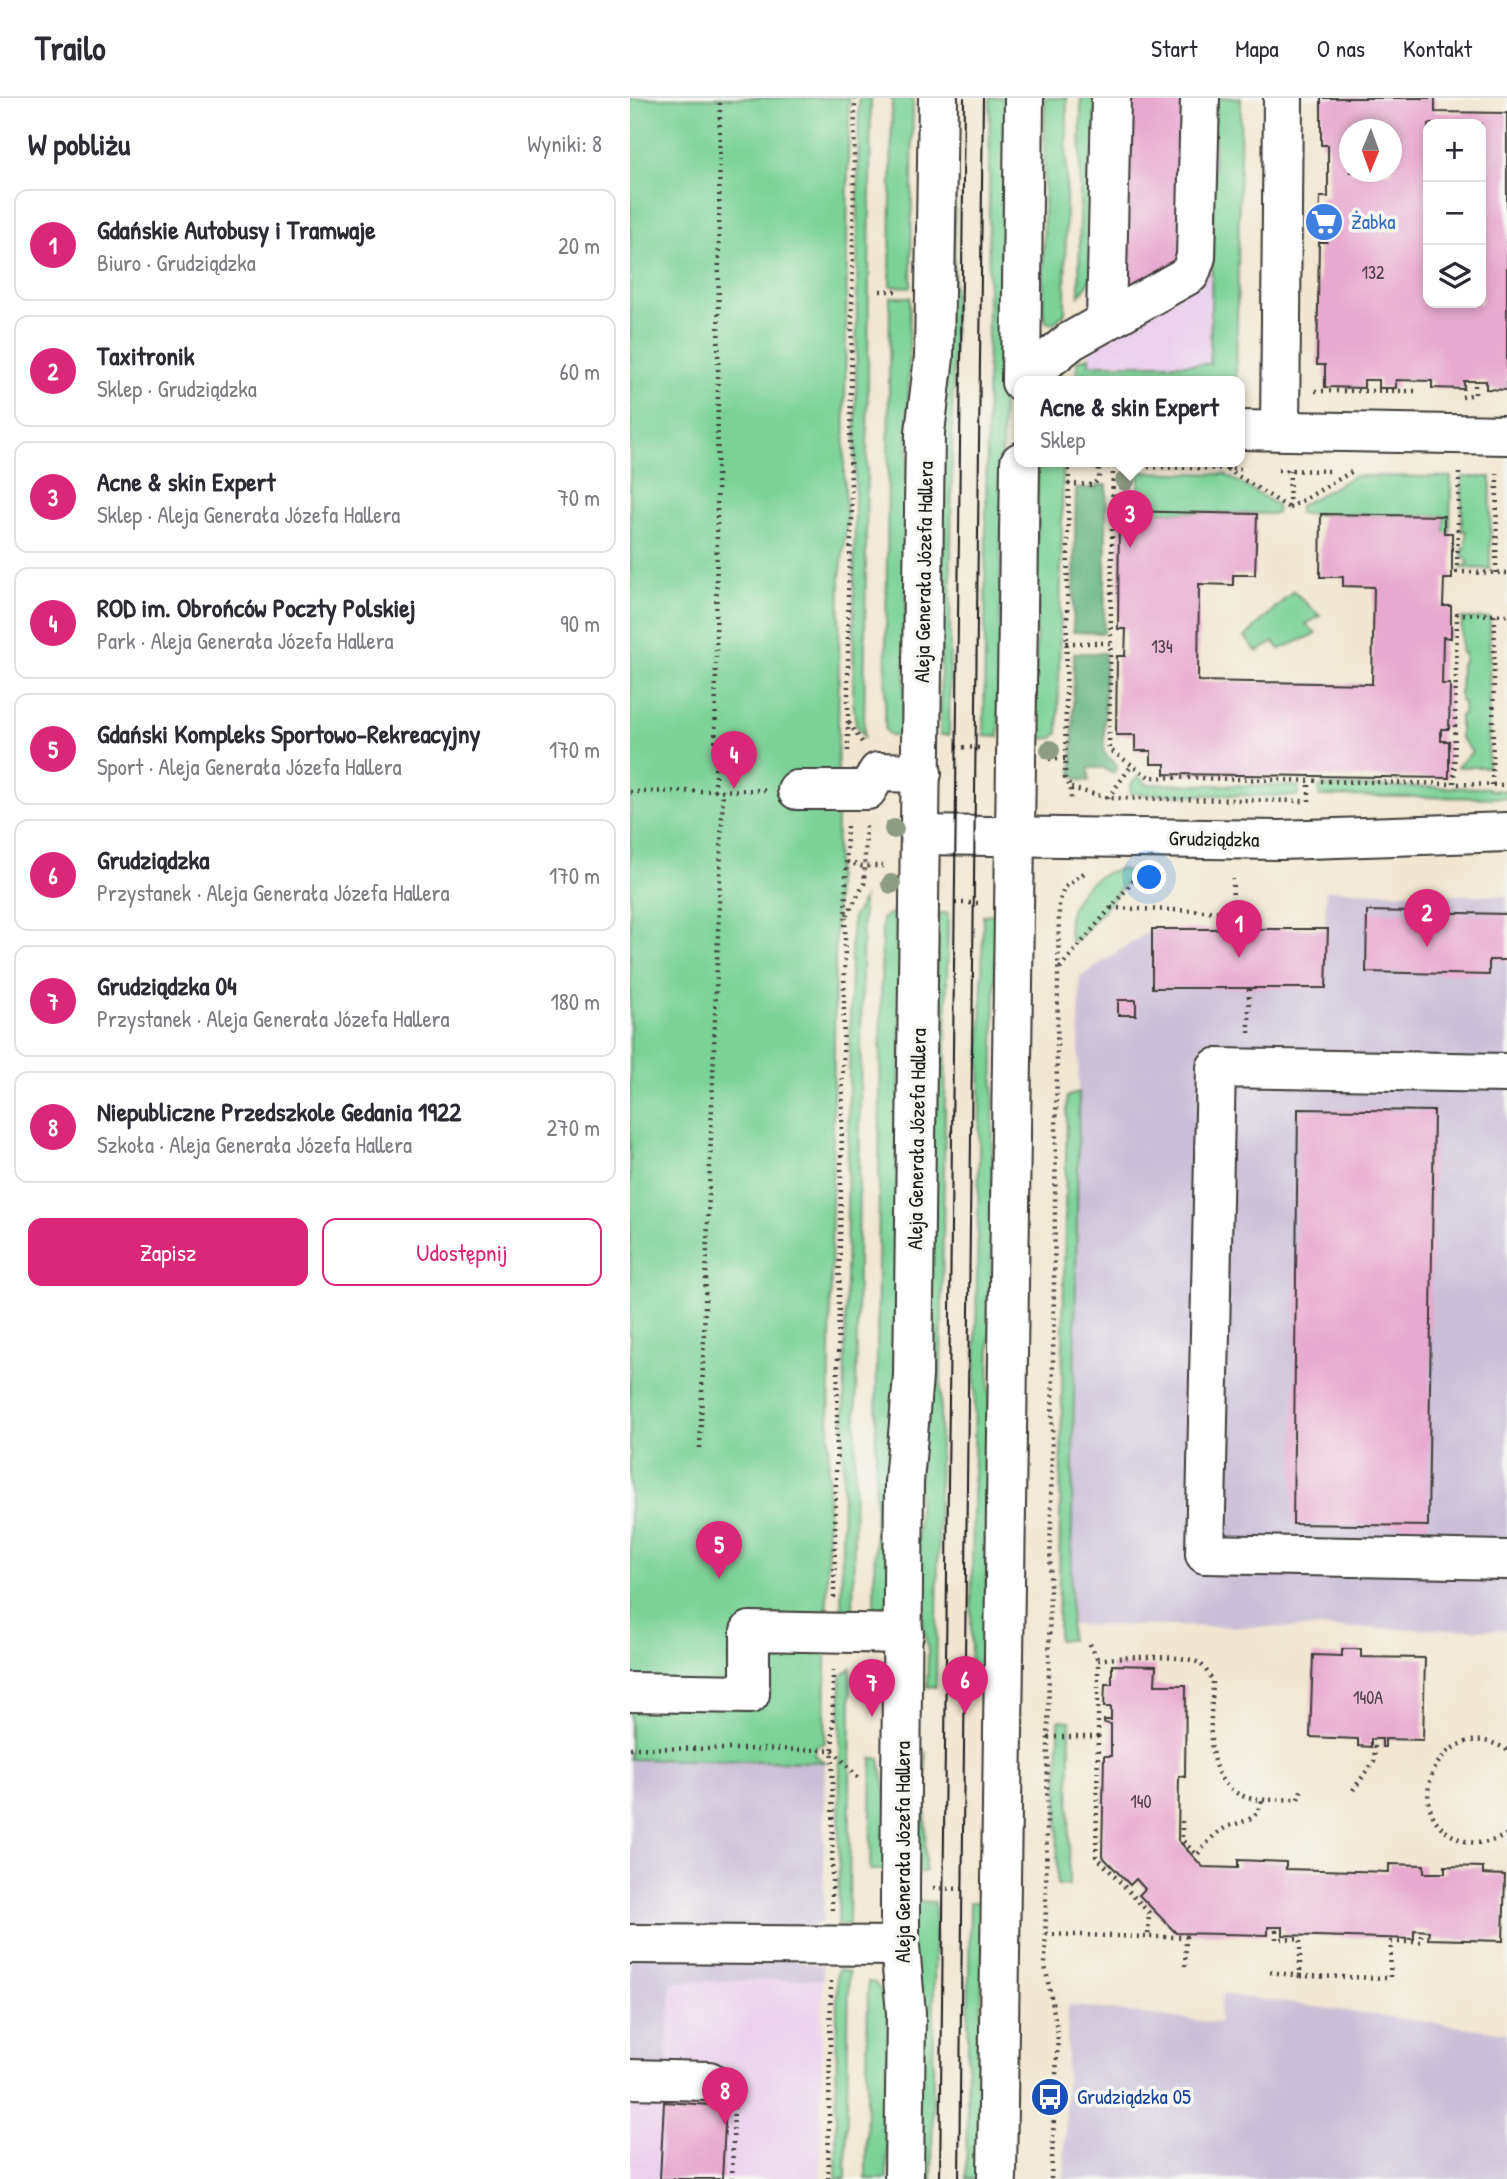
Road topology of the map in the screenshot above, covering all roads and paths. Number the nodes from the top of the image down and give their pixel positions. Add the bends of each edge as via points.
1 (720, 98) edge
2 (855, 98) edge
3 (938, 98) edge
4 (1024, 98) edge
5 (1111, 98) edge
6 (1200, 98) edge
7 (1283, 98) edge
8 (880, 291) dead end
9 (911, 292) dead end
10 (1106, 321) junction
11 (1021, 376) edge
12 (1028, 376) edge
13 (1311, 391) dead end
14 (1416, 391) dead end
15 (1245, 430) edge
16 (1280, 430) junction
17 (1507, 435) edge
18 (1020, 467) edge
19 (1069, 467) edge
20 (1099, 467) edge
21 (1114, 467) edge
22 (1226, 468) dead end
23 (1290, 470) dead end
24 (1353, 471) dead end
25 (1459, 473) dead end
26 (1497, 473) dead end
27 (1068, 484) junction
28 (1289, 508) junction
29 (1496, 572) junction
30 (1507, 573) edge
31 (1495, 614) junction
32 (1507, 615) edge
33 (1066, 643) junction
34 (1111, 643) junction
35 (849, 722) dead end
36 (1132, 765) junction
37 (922, 773) junction
38 (1309, 780) junction
39 (1454, 784) junction
40 (1492, 785) junction
41 (1507, 785) edge
42 (723, 790) junction
43 (797, 790) joint
44 (715, 791) junction
45 (630, 792) edge
46 (1108, 798) junction
47 (1309, 801) junction
48 (1322, 801) dead end
49 (1507, 832) edge
50 (921, 835) junction
51 (1014, 837) junction
52 (1146, 864) dead end
53 (1233, 879) dead end
54 (1071, 880) dead end
55 (920, 904) junction
56 (1013, 904) junction
57 (1059, 904) junction
58 (1111, 908) junction
59 (1232, 912) junction
60 (846, 916) dead end
61 (1232, 929) dead end
62 (1059, 968) junction
63 (1249, 989) dead end
64 (1248, 1069) junction
65 (1507, 1073) edge
66 (700, 1448) dead end
67 (1507, 1560) edge
68 (834, 1632) junction
69 (904, 1634) junction
70 (1090, 1644) dead end
71 (1098, 1660) junction
72 (630, 1692) edge
73 (1048, 1737) junction
74 (1098, 1737) junction
75 (1375, 1744) dead end
76 (630, 1748) edge
77 (833, 1750) junction
78 (1507, 1750) edge
79 (861, 1781) dead end
80 (1302, 1788) dead end
81 (1353, 1790) dead end
82 (1262, 1799) junction
83 (1182, 1821) dead end
84 (1507, 1834) edge
85 (900, 1888) junction
86 (1001, 1890) junction
87 (1046, 1891) junction
88 (1276, 1930) dead end
89 (1046, 1934) junction
90 (1421, 1934) dead end
91 (1148, 1937) junction
92 (630, 1944) edge
93 (832, 1945) junction
94 (900, 1946) junction
95 (1185, 1970) dead end
96 (1270, 1972) dead end
97 (1300, 1976) junction
98 (630, 2079) edge
99 (709, 2081) joint
100 (732, 2179) edge
101 (828, 2179) edge
102 (904, 2179) edge
103 (997, 2179) edge
104 (1051, 2179) edge

1 - 44 path
2 - 35 path
3 - 37 main road, Aleja Generała Józefa Hallera via 934,357 925,432
4 - 11 main road
5 - 10 main road
6 - 10 main road via 1196,257 1190,274
7 - 16 main road
8 - 9 path
10 - 12 main road
13 - 14 path
15 - 16 main road
16 - 17 main road
18 - 51 main road
19 - 27 path
20 - 27 path via 1099,479 1093,485
21 - 34 path
22 - 28 path
23 - 28 path
24 - 28 path
25 - 29 path via 1457,572
26 - 29 path
27 - 33 path
29 - 30 path
31 - 32 path
31 - 39 path via 1457,614
31 - 40 path
33 - 34 path
33 - 46 path via 1065,778 1071,788
34 - 36 path via 1109,749
36 - 38 path via 1149,777
36 - 46 path
37 - 43 main road via 878,772 867,790
37 - 50 main road, Aleja Generała Józefa Hallera
38 - 39 path
38 - 47 path
39 - 40 path
40 - 41 path
42 - 43 path
42 - 44 path
42 - 66 path
44 - 45 path
46 - 47 path
47 - 48 path
49 - 51 main road, Grudziądzka via 1280,840
50 - 51 main road, Grudziądzka
50 - 55 main road, Aleja Generała Józefa Hallera
51 - 56 main road
52 - 58 path
53 - 59 path
54 - 57 path
55 - 56 path
55 - 69 main road, Aleja Generała Józefa Hallera
56 - 57 path
56 - 86 main road
57 - 62 path
58 - 59 path
58 - 62 path
59 - 61 path
60 - 68 path
62 - 73 path
63 - 64 path
64 - 65 main road
64 - 67 main road via 1216,1068 1205,1554
68 - 69 main road
68 - 72 main road via 750,1631 750,1694
68 - 77 path
69 - 85 main road, Aleja Generała Józefa Hallera
70 - 71 path
71 - 74 path
71 - 82 path via 1186,1658 1199,1662 1213,1681 1214,1767 1242,1795
73 - 74 path
73 - 87 path
74 - 91 path via 1096,1856 1149,1913
75 - 81 path via 1374,1761
76 - 77 path
77 - 79 path
77 - 93 path
78 - 84 path via 1480,1741 1458,1745 1433,1770 1428,1793 1440,1826 1460,1839 1483,1843
80 - 82 path via 1298,1799
82 - 83 path via 1254,1818 1216,1833 1197,1855 1182,1840
85 - 86 path
85 - 94 main road, Aleja Generała Józefa Hallera
86 - 87 path
86 - 103 main road
87 - 89 path
88 - 97 path via 1276,1939 1300,1939
89 - 91 path
89 - 104 path via 1045,1966 1058,2034
90 - 97 path via 1421,1942 1391,1942 1390,1978
91 - 95 path via 1186,1937
92 - 93 main road
93 - 94 main road
93 - 101 path
94 - 102 main road, Aleja Generała Józefa Hallera via 906,2013
96 - 97 path
98 - 99 main road
99 - 100 path via 720,2096 735,2097

